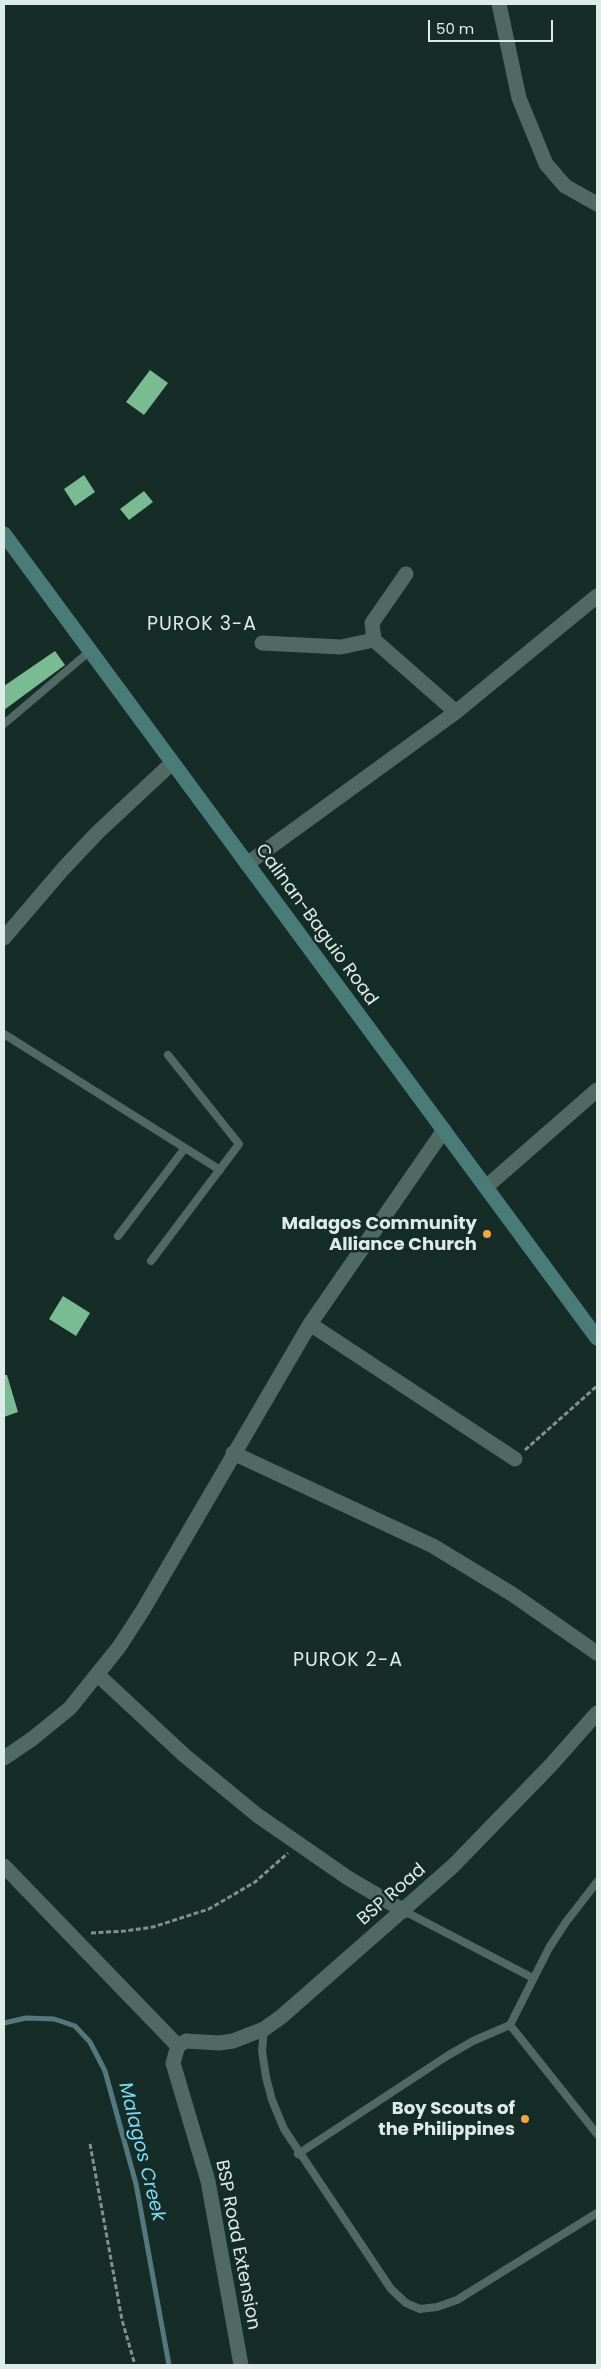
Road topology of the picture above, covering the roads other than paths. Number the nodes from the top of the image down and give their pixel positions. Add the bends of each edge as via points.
1 (499, 4) edge
2 (597, 204) edge
3 (4, 534) edge
4 (406, 574) dead end
5 (597, 596) edge
6 (374, 640) junction
7 (262, 643) dead end
8 (90, 652) junction
9 (456, 712) junction
10 (4, 724) edge
11 (172, 763) junction
12 (247, 864) junction
13 (4, 938) edge
14 (4, 1034) edge
15 (168, 1055) dead end
16 (597, 1090) edge
17 (444, 1130) junction
18 (185, 1148) junction
19 (220, 1170) junction
20 (486, 1187) junction
21 (118, 1236) dead end
22 (151, 1261) dead end
23 (310, 1324) junction
24 (597, 1338) edge
25 (233, 1453) junction
26 (515, 1459) road end
27 (597, 1653) edge
28 (98, 1675) junction
29 (597, 1713) edge
30 (4, 1758) edge
31 (4, 1866) edge
32 (597, 1882) edge
33 (404, 1911) junction
34 (533, 1978) junction
35 (510, 2025) junction
36 (264, 2028) junction
37 (178, 2046) junction
38 (597, 2134) edge
39 (298, 2154) junction
40 (597, 2213) edge
41 (241, 2365) edge

1 - 2 street via 519,98 546,164 566,186
3 - 8 main road, Calinan-Baguio Road
4 - 6 street via 372,623
5 - 9 street
6 - 7 street via 341,647
6 - 9 street
8 - 10 lane
8 - 11 main road, Calinan-Baguio Road
9 - 12 street
11 - 12 main road, Calinan-Baguio Road
11 - 13 street via 69,863
12 - 17 main road, Calinan-Baguio Road
14 - 18 lane
15 - 19 lane via 239,1144
16 - 20 street
17 - 20 main road, Calinan-Baguio Road
17 - 23 street
18 - 19 lane
18 - 21 lane
19 - 22 lane
20 - 24 main road, Calinan-Baguio Road
23 - 25 street
23 - 26 street
25 - 27 street via 433,1546 512,1594
25 - 28 street via 143,1610
28 - 30 street via 70,1708
28 - 33 street via 184,1755 257,1815 298,1845
29 - 33 street, BSP Road via 495,1824
31 - 37 street
32 - 34 lane via 566,1922
33 - 34 lane
33 - 36 street, BSP Road via 300,2002
34 - 35 lane
35 - 38 lane
35 - 39 lane via 473,2040
36 - 37 street, BSP Road via 233,2041 186,2041
36 - 39 lane via 262,2051 272,2100
37 - 41 street, BSP Road Extension via 173,2063 208,2181
39 - 40 lane via 391,2289 406,2303 420,2309 457,2300

